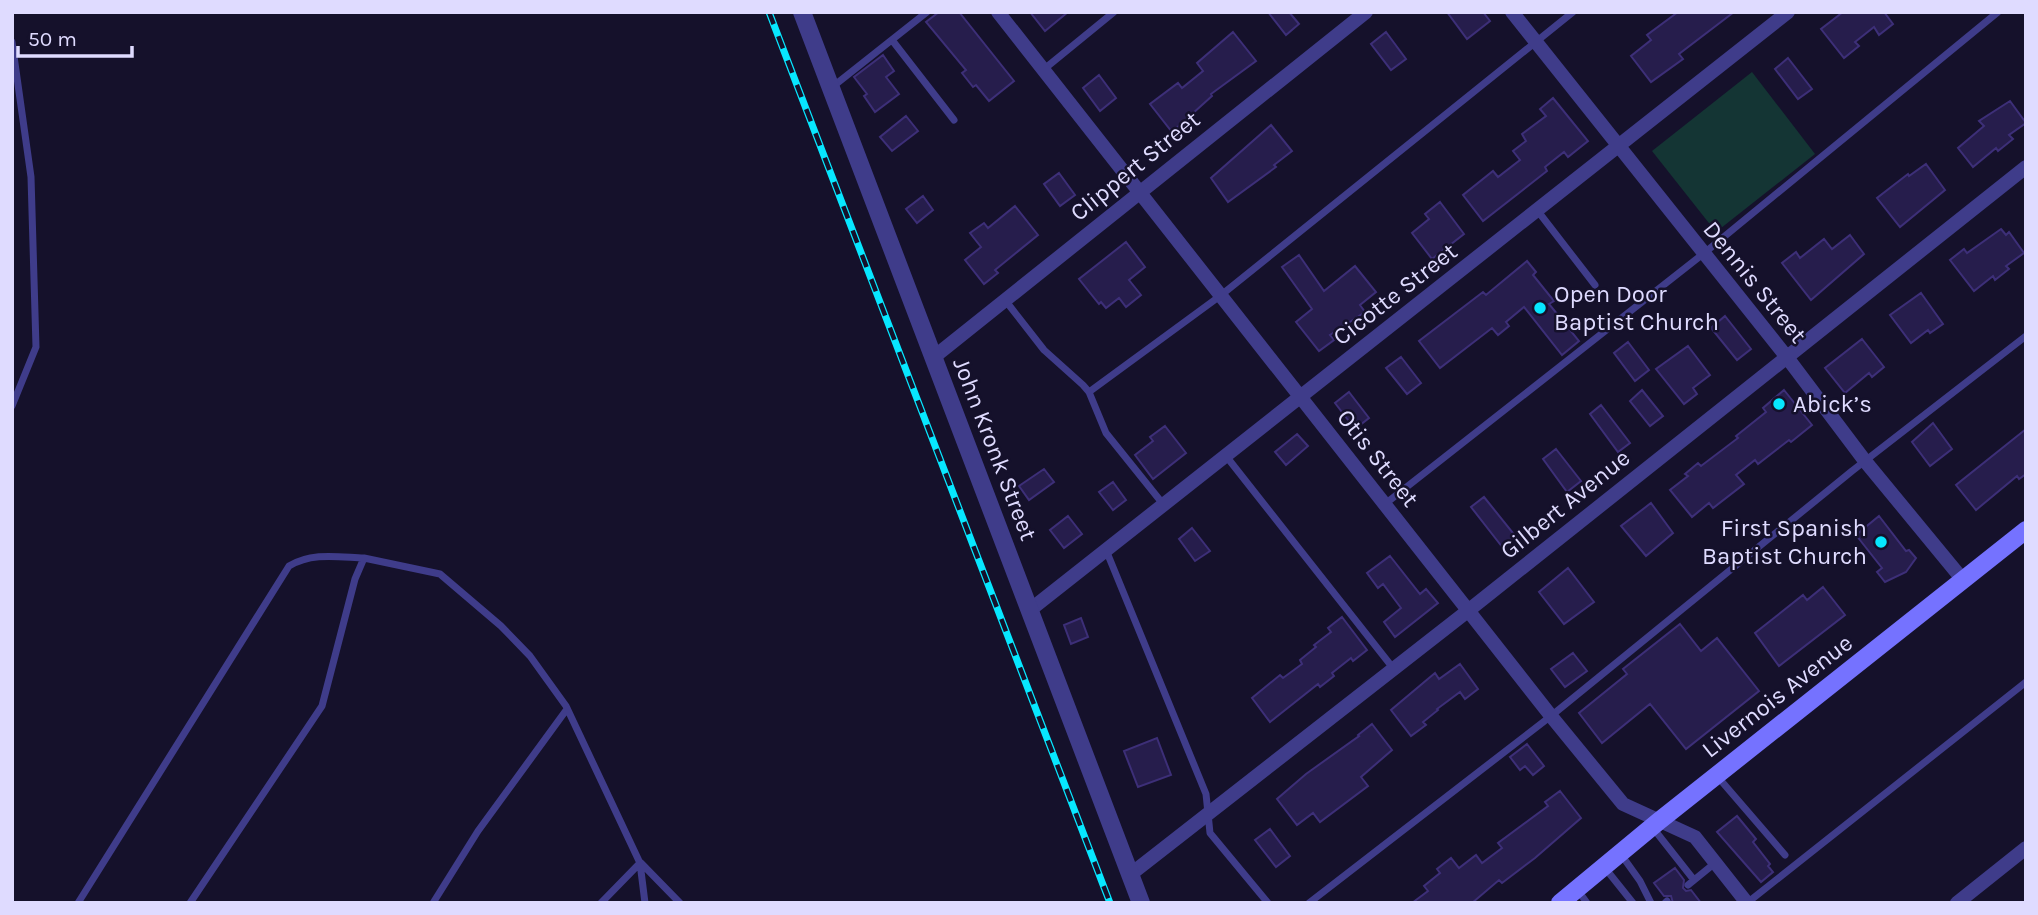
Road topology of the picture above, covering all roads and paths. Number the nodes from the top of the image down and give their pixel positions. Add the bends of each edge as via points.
1 (802, 12) edge
2 (926, 12) edge
3 (998, 12) edge
4 (1114, 12) edge
5 (1366, 12) edge
6 (1512, 12) edge
7 (1573, 12) edge
8 (1788, 12) edge
9 (1998, 12) edge
10 (892, 40) junction
11 (12, 42) edge
12 (1535, 42) junction
13 (1043, 70) junction
14 (830, 88) junction
15 (954, 120) dead end
16 (1619, 146) junction
17 (2026, 167) edge
18 (1139, 191) junction
19 (1537, 210) junction
20 (1703, 254) junction
21 (1595, 285) dead end
22 (1220, 296) junction
23 (1005, 300) junction
24 (2026, 336) edge
25 (1786, 356) junction
26 (934, 357) junction
27 (1089, 392) junction
28 (1301, 397) junction
29 (12, 406) edge
30 (1226, 455) junction
31 (1864, 461) junction
32 (1163, 504) junction
33 (1385, 504) junction
34 (2026, 530) edge
35 (1106, 549) junction
36 (364, 558) junction
37 (1963, 580) junction
38 (1030, 610) junction
39 (1469, 610) junction
40 (1393, 668) junction
41 (2026, 682) edge
42 (567, 709) junction
43 (1550, 716) junction
44 (1717, 775) junction
45 (1209, 814) junction
46 (1656, 824) junction
47 (2026, 848) edge
48 (1620, 853) junction
49 (1785, 855) dead end
50 (640, 863) junction
51 (1715, 863) junction
52 (1604, 866) junction
53 (1130, 874) junction
54 (1582, 896) edge
55 (78, 903) edge
56 (190, 903) edge
57 (433, 903) edge
58 (601, 903) edge
59 (645, 903) edge
60 (680, 903) edge
61 (1141, 903) edge
62 (1268, 903) edge
63 (1309, 903) edge
64 (1560, 903) edge
65 (1633, 903) edge
66 (1651, 903) edge
67 (1747, 903) edge
68 (1956, 903) edge

1 - 14 street, John Kronk Street
2 - 10 lane
3 - 13 street, Otis Street
4 - 13 lane
5 - 18 street, Clippert Street
6 - 12 street, Dennis Street
7 - 12 lane
8 - 16 street, Cicotte Street
9 - 20 lane
10 - 14 lane
10 - 15 lane
11 - 29 lane via 31,177 36,347
12 - 16 street, Dennis Street
12 - 22 lane
13 - 18 street, Otis Street
14 - 26 street, John Kronk Street
16 - 19 street, Cicotte Street
16 - 20 street, Dennis Street
17 - 25 street, Gilbert Avenue
18 - 22 street, Otis Street
18 - 23 street, Clippert Street
19 - 21 lane
19 - 28 street, Cicotte Street
20 - 25 street, Dennis Street
20 - 33 lane
22 - 27 lane
22 - 28 street, Otis Street
23 - 26 street, Clippert Street
23 - 27 lane via 1044,350
24 - 31 lane
25 - 31 street, Dennis Street
25 - 39 street, Gilbert Avenue
26 - 38 street, John Kronk Street
27 - 32 lane via 1106,433
28 - 30 street, Cicotte Street
28 - 33 street, Otis Street
30 - 32 street, Cicotte Street
30 - 40 lane
31 - 37 street, Dennis Street
31 - 43 lane
32 - 35 street, Cicotte Street
33 - 39 street, Otis Street
34 - 37 main road, Livernois Avenue
35 - 38 street, Cicotte Street
35 - 45 lane via 1206,794
36 - 42 lane via 440,574 530,656
36 - 55 lane via 302,558 289,566
36 - 56 lane via 322,706
37 - 44 main road, Livernois Avenue
38 - 53 street, John Kronk Street
39 - 40 street, Gilbert Avenue
39 - 43 street, Otis Street
40 - 45 street, Gilbert Avenue
41 - 67 lane
42 - 50 lane
42 - 57 lane via 478,831
43 - 46 street, Otis Street via 1623,804
43 - 63 lane
44 - 46 main road, Livernois Avenue
44 - 49 lane
45 - 53 street, Gilbert Avenue
45 - 62 lane via 1210,833
46 - 48 main road, Livernois Avenue
46 - 51 street, Otis Street via 1695,837
46 - 51 lane via 1691,882
47 - 68 street
48 - 52 main road, Livernois Avenue
48 - 66 lane
50 - 58 lane
50 - 59 lane
50 - 60 lane
51 - 67 street, Otis Street
52 - 54 main road, Livernois Avenue
52 - 65 lane
53 - 61 street, John Kronk Street
54 - 64 main road, Livernois Avenue

